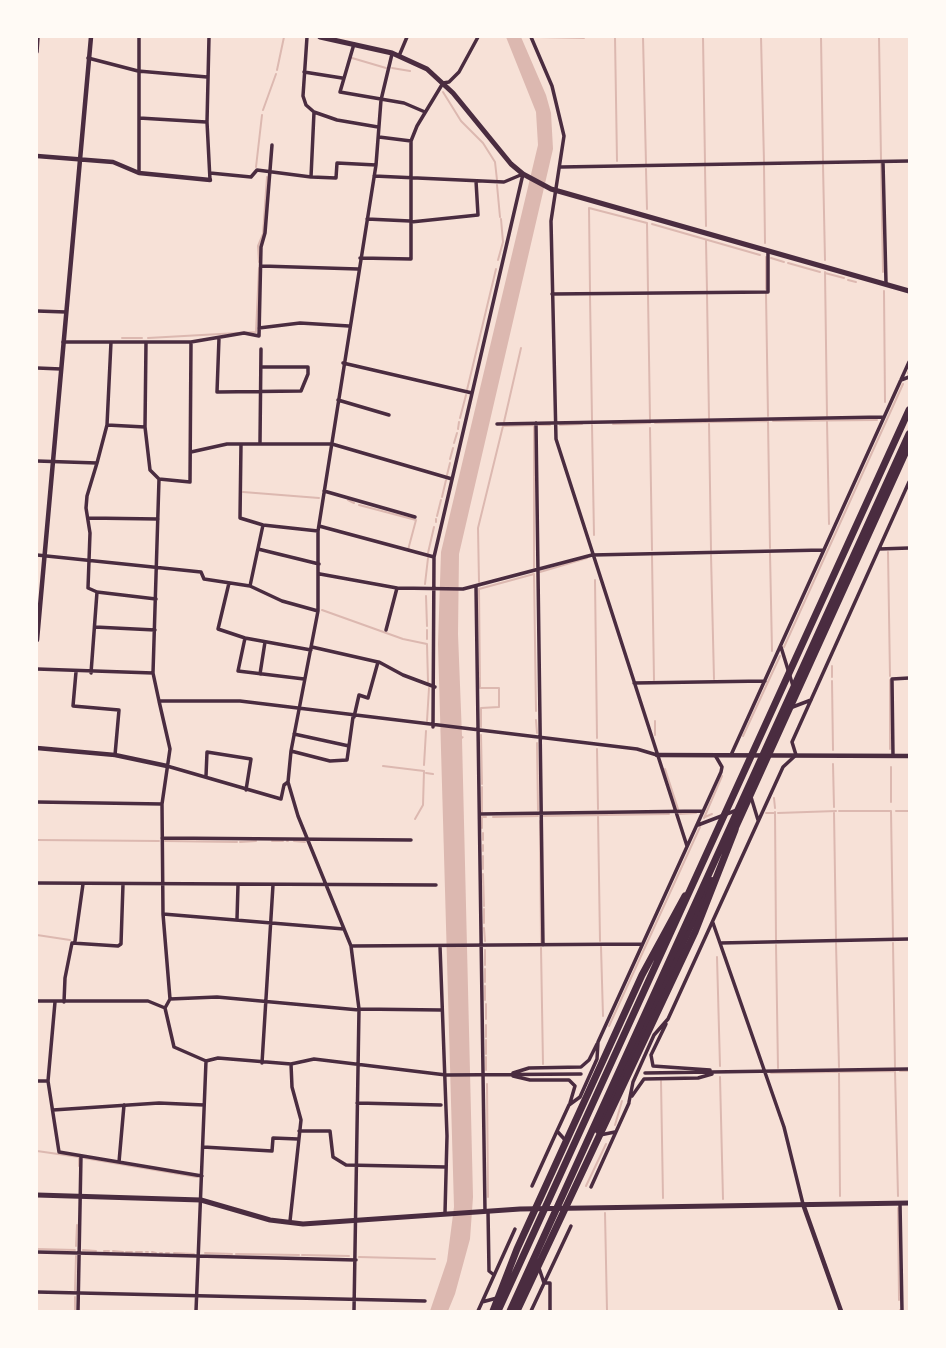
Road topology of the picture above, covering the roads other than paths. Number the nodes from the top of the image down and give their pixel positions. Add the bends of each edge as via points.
1 (38, 37) edge
2 (91, 37) edge
3 (139, 37) edge
4 (209, 37) edge
5 (307, 37) edge
6 (320, 37) edge
7 (407, 37) edge
8 (478, 37) edge
9 (531, 37) edge
10 (354, 44) junction
11 (37, 52) edge
12 (392, 53) junction
13 (400, 55) junction
14 (89, 58) junction
15 (138, 71) junction
16 (304, 72) junction
17 (208, 77) junction
18 (342, 78) junction
19 (443, 83) junction
20 (381, 100) junction
21 (314, 112) junction
22 (425, 112) junction
23 (139, 118) junction
24 (207, 122) junction
25 (379, 127) junction
26 (378, 137) junction
27 (411, 141) junction
28 (272, 145) dead end
29 (37, 156) edge
30 (80, 160) junction
31 (909, 161) edge
32 (883, 162) junction
33 (376, 165) junction
34 (561, 167) junction
35 (270, 172) junction
36 (139, 173) junction
37 (211, 173) junction
38 (524, 175) junction
39 (374, 176) junction
40 (312, 177) junction
41 (410, 178) junction
42 (210, 180) joint
43 (476, 181) junction
44 (553, 189) junction
45 (367, 219) junction
46 (411, 222) junction
47 (768, 251) junction
48 (360, 258) junction
49 (262, 266) junction
50 (359, 269) junction
51 (886, 283) junction
52 (909, 291) edge
53 (552, 294) junction
54 (37, 311) edge
55 (66, 312) junction
56 (349, 326) junction
57 (260, 328) junction
58 (219, 338) junction
59 (63, 342) junction
60 (111, 342) junction
61 (146, 342) junction
62 (191, 342) junction
63 (261, 349) dead end
64 (909, 362) edge
65 (343, 363) junction
66 (261, 367) junction
67 (37, 368) edge
68 (61, 369) junction
69 (909, 377) edge
70 (901, 380) junction
71 (262, 391) junction
72 (472, 393) junction
73 (338, 400) junction
74 (909, 410) edge
75 (389, 415) dead end
76 (884, 417) junction
77 (536, 423) junction
78 (554, 423) junction
79 (497, 424) dead end
80 (107, 425) junction
81 (145, 427) junction
82 (909, 434) edge
83 (260, 442) junction
84 (241, 444) junction
85 (332, 444) junction
86 (909, 446) edge
87 (191, 452) junction
88 (37, 461) edge
89 (52, 462) junction
90 (97, 463) junction
91 (159, 479) junction
92 (452, 479) junction
93 (909, 482) edge
94 (324, 491) junction
95 (415, 517) dead end
96 (88, 518) junction
97 (158, 519) junction
98 (263, 525) junction
99 (318, 529) junction
100 (909, 548) edge
101 (258, 549) junction
102 (878, 549) junction
103 (823, 550) junction
104 (37, 555) edge
105 (44, 555) junction
106 (592, 555) junction
107 (434, 557) junction
108 (89, 561) junction
109 (319, 564) junction
110 (158, 567) junction
111 (537, 570) junction
112 (320, 574) junction
113 (229, 583) junction
114 (250, 586) junction
115 (476, 587) junction
116 (397, 588) junction
117 (434, 589) junction
118 (97, 592) junction
119 (156, 599) junction
120 (318, 611) junction
121 (95, 627) junction
122 (155, 630) junction
123 (386, 630) dead end
124 (245, 638) junction
125 (37, 640) edge
126 (265, 642) junction
127 (780, 645) junction
128 (311, 649) junction
129 (379, 662) junction
130 (37, 669) edge
131 (76, 672) junction
132 (91, 673) junction
133 (153, 673) junction
134 (260, 674) junction
135 (909, 678) edge
136 (304, 679) junction
137 (765, 681) junction
138 (633, 682) junction
139 (435, 687) junction
140 (796, 695) junction
141 (811, 700) junction
142 (159, 702) junction
143 (790, 708) junction
144 (299, 709) junction
145 (354, 717) junction
146 (435, 727) junction
147 (479, 732) junction
148 (294, 734) junction
149 (540, 737) junction
150 (349, 746) junction
151 (37, 748) edge
152 (291, 751) junction
153 (115, 755) junction
154 (657, 755) junction
155 (715, 755) junction
156 (731, 755) junction
157 (769, 755) junction
158 (796, 755) junction
159 (893, 756) junction
160 (909, 756) edge
161 (167, 766) junction
162 (206, 776) junction
163 (288, 782) junction
164 (246, 790) junction
165 (751, 795) junction
166 (37, 802) edge
167 (162, 804) junction
168 (745, 807) junction
169 (703, 811) junction
170 (674, 812) junction
171 (480, 814) junction
172 (541, 814) junction
173 (758, 820) junction
174 (696, 826) junction
175 (735, 831) junction
176 (162, 838) junction
177 (308, 839) junction
178 (411, 841) dead end
179 (687, 846) junction
180 (722, 858) junction
181 (37, 883) edge
182 (83, 884) junction
183 (122, 884) junction
184 (163, 884) junction
185 (238, 885) junction
186 (274, 885) junction
187 (327, 885) junction
188 (436, 885) dead end
189 (163, 914) junction
190 (237, 919) junction
191 (712, 921) junction
192 (271, 922) junction
193 (344, 929) junction
194 (909, 939) edge
195 (75, 941) junction
196 (720, 943) junction
197 (642, 944) junction
198 (481, 945) junction
199 (543, 945) junction
200 (351, 946) junction
201 (441, 946) junction
202 (170, 999) junction
203 (267, 1000) junction
204 (37, 1001) edge
205 (55, 1002) junction
206 (64, 1002) junction
207 (165, 1008) junction
208 (359, 1009) junction
209 (442, 1010) junction
210 (668, 1019) junction
211 (598, 1042) junction
212 (206, 1061) junction
213 (358, 1062) junction
214 (262, 1063) junction
215 (291, 1064) junction
216 (909, 1069) edge
217 (765, 1071) junction
218 (719, 1072) junction
219 (581, 1073) dead end
220 (645, 1073) dead end
221 (445, 1074) junction
222 (508, 1074) junction
223 (482, 1076) junction
224 (37, 1081) edge
225 (48, 1081) junction
226 (358, 1102) junction
227 (629, 1102) junction
228 (124, 1105) junction
229 (204, 1105) junction
230 (441, 1105) dead end
231 (569, 1105) junction
232 (52, 1110) junction
233 (299, 1131) junction
234 (557, 1131) junction
235 (615, 1132) junction
236 (596, 1136) junction
237 (298, 1139) junction
238 (203, 1147) junction
239 (81, 1156) junction
240 (584, 1160) junction
241 (119, 1162) junction
242 (357, 1165) junction
243 (447, 1167) junction
244 (202, 1176) junction
245 (532, 1186) dead end
246 (590, 1187) dead end
247 (37, 1195) edge
248 (81, 1196) junction
249 (201, 1200) junction
250 (900, 1203) junction
251 (909, 1203) edge
252 (803, 1204) junction
253 (563, 1208) junction
254 (484, 1211) junction
255 (445, 1213) junction
256 (356, 1220) junction
257 (290, 1223) junction
258 (571, 1226) dead end
259 (516, 1229) dead end
260 (37, 1252) edge
261 (79, 1253) junction
262 (198, 1256) junction
263 (355, 1260) junction
264 (538, 1262) junction
265 (494, 1275) junction
266 (544, 1283) junction
267 (37, 1292) edge
268 (524, 1292) junction
269 (78, 1293) junction
270 (197, 1296) junction
271 (354, 1300) junction
272 (425, 1301) dead end
273 (482, 1302) junction
274 (78, 1311) edge
275 (196, 1311) edge
276 (354, 1311) edge
277 (478, 1311) edge
278 (493, 1311) edge
279 (498, 1311) edge
280 (514, 1311) edge
281 (531, 1311) edge
282 (550, 1311) edge
283 (841, 1311) edge
284 (902, 1311) edge

1 - 11 street
2 - 14 street
3 - 15 street
4 - 17 street
5 - 16 street
6 - 10 main road
7 - 13 street
8 - 19 street via 459,72
9 - 34 street via 563,122
10 - 12 main road
10 - 18 street
12 - 13 main road
12 - 20 street
13 - 19 main road
14 - 15 street
14 - 30 street
15 - 17 street
15 - 23 street
16 - 18 street
16 - 21 street via 304,101
17 - 24 street
18 - 20 street via 340,92
19 - 22 street
19 - 38 main road
20 - 22 street
20 - 25 street
21 - 25 street
21 - 40 street
22 - 27 street
23 - 24 street
23 - 36 street
24 - 37 street
25 - 26 street
26 - 27 street
26 - 33 street
27 - 41 street
28 - 35 street
29 - 30 street
30 - 36 street via 113,162
30 - 55 street
31 - 32 street
32 - 34 street
32 - 51 street
33 - 39 street
33 - 40 street via 337,163 336,178
34 - 44 street
35 - 37 street via 257,170 251,177
35 - 40 street
35 - 49 street
36 - 42 street
37 - 42 street
38 - 43 street via 504,182
38 - 44 main road
38 - 72 street
39 - 41 street
39 - 45 street
41 - 43 street
41 - 46 street
43 - 46 street via 478,215
44 - 47 main road
44 - 53 street
45 - 46 street
45 - 48 street
46 - 48 street via 411,259
47 - 51 main road
47 - 53 street via 768,292
48 - 50 street
49 - 50 street
49 - 57 street
50 - 56 street
51 - 52 main road
53 - 78 street
54 - 55 street
55 - 59 street
56 - 57 street via 300,323
56 - 65 street
57 - 58 street via 259,335
58 - 62 street
58 - 71 street via 216,392
59 - 60 street
59 - 68 street
60 - 61 street
60 - 80 street
61 - 62 street
61 - 81 street
62 - 87 street
63 - 66 street
64 - 70 street
65 - 72 street
65 - 73 street
66 - 71 street
66 - 71 street via 308,368 301,391
67 - 68 street
68 - 89 street
69 - 70 street
70 - 76 street
71 - 83 street
72 - 92 street
73 - 75 street
73 - 85 street
74 - 279 highway
76 - 78 street
76 - 103 street
77 - 78 street
77 - 79 street
77 - 111 street
78 - 106 street
80 - 81 street
80 - 90 street
81 - 91 street via 150,470
82 - 280 highway
83 - 84 street
83 - 85 street
84 - 87 street
84 - 98 street via 240,518
85 - 92 street
85 - 94 street
86 - 140 highway
87 - 91 street via 190,482
88 - 89 street
89 - 90 street
89 - 105 street
90 - 96 street via 87,496
91 - 97 street
92 - 107 street
93 - 102 street
94 - 95 street
94 - 99 street
96 - 97 street
96 - 108 street
97 - 110 street
98 - 99 street
98 - 101 street
99 - 107 street
99 - 109 street
100 - 102 street
101 - 109 street
101 - 114 street
102 - 141 street
103 - 106 street
103 - 127 street
104 - 105 street
105 - 108 street
105 - 125 street
106 - 111 street
106 - 138 street
107 - 117 street
108 - 110 street
108 - 118 street via 88,588
109 - 112 street
110 - 113 street via 201,572 204,579
110 - 119 street
111 - 115 street
111 - 149 street
112 - 116 street
112 - 120 street
113 - 114 street
113 - 124 street via 218,629
114 - 120 street
115 - 117 street
115 - 147 street
116 - 117 street
116 - 123 street
117 - 139 street
118 - 119 street
118 - 121 street
119 - 122 street
120 - 128 street
121 - 122 street
121 - 132 street
122 - 133 street
124 - 126 street
124 - 134 street via 239,671
126 - 128 street
126 - 134 street
127 - 137 street
127 - 140 street
128 - 129 street
128 - 136 street
129 - 139 street
129 - 145 street via 368,698 359,695
130 - 131 street
131 - 132 street
131 - 153 street via 73,706 119,710
132 - 133 street
133 - 142 street
134 - 136 street
135 - 159 street via 892,679
136 - 144 street
137 - 138 street
137 - 156 street
138 - 154 street
139 - 146 street
140 - 143 highway
141 - 143 street
141 - 158 street via 792,741
142 - 144 street via 240,701
142 - 161 street via 170,749
143 - 157 highway
144 - 145 street
144 - 148 street
145 - 146 street
145 - 150 street
146 - 147 street
147 - 149 street
147 - 171 street
148 - 150 street
148 - 152 street
149 - 154 street
149 - 172 street
150 - 152 street via 346,760
151 - 153 street
152 - 163 street
153 - 161 street
154 - 155 street
154 - 170 street
155 - 156 street
155 - 169 street via 722,767
156 - 157 street
157 - 158 street
157 - 165 highway
158 - 159 street
158 - 173 street via 783,766
159 - 160 street
161 - 162 street
161 - 167 street
162 - 164 street
162 - 164 street via 207,752 251,759
163 - 164 street via 281,799
163 - 177 street
165 - 168 highway
165 - 173 street
166 - 167 street
167 - 176 street
168 - 174 street
168 - 175 highway
169 - 170 street
169 - 174 street
170 - 172 street
170 - 179 street
171 - 172 street
171 - 198 street
172 - 199 street
173 - 191 street
174 - 179 street
175 - 180 highway
175 - 280 highway via 675,974
176 - 177 street
176 - 184 street
177 - 178 street
177 - 187 street
179 - 197 street
180 - 236 highway
180 - 278 highway via 679,904 642,975
181 - 182 street
182 - 183 street
182 - 195 street
183 - 184 street
183 - 195 street via 121,944
184 - 185 street
184 - 189 street
185 - 186 street
185 - 190 street
186 - 187 street
186 - 192 street
187 - 188 street
187 - 193 street
189 - 190 street
189 - 202 street
190 - 192 street
191 - 196 street
191 - 210 street
192 - 193 street
192 - 203 street
193 - 200 street
194 - 196 street
195 - 206 street
196 - 217 street
197 - 199 street
197 - 211 street
198 - 199 street
198 - 201 street
198 - 223 street
200 - 201 street
200 - 208 street
201 - 209 street
202 - 203 street
202 - 207 street
203 - 208 street
203 - 214 street
204 - 205 street
205 - 206 street
205 - 225 street
206 - 207 street via 148,1001
207 - 212 street via 174,1047
208 - 209 street
208 - 213 street
209 - 221 street
210 - 218 street via 651,1055 653,1066
210 - 227 street via 654,1035
211 - 222 street via 582,1067 530,1068
211 - 231 street via 597,1059 580,1097
212 - 214 street
212 - 229 street
213 - 215 street via 314,1059
213 - 221 street
213 - 226 street
214 - 215 street
215 - 233 street
216 - 217 street
217 - 218 street
217 - 252 street
218 - 220 street
218 - 227 street via 698,1079 644,1079
219 - 222 street
221 - 223 street
221 - 243 street
222 - 223 street
222 - 231 street via 530,1080 569,1080 575,1091
223 - 254 street
224 - 225 street
225 - 232 street
226 - 230 street
226 - 242 street
227 - 235 street
228 - 229 street
228 - 232 street
228 - 241 street
229 - 238 street
231 - 234 street
232 - 239 street via 59,1152
233 - 237 street
233 - 242 street via 330,1131 335,1160
234 - 240 street
234 - 245 street
235 - 236 street
235 - 246 street
236 - 240 highway
237 - 238 street via 273,1138 272,1151
237 - 257 street
238 - 244 street
239 - 241 street
239 - 248 street
240 - 253 highway
241 - 244 street
242 - 243 street
242 - 256 street
243 - 255 street
244 - 249 street
247 - 248 main road
248 - 249 main road
248 - 261 street
249 - 257 main road
249 - 262 street
250 - 251 main road
250 - 252 main road
250 - 284 street
252 - 253 main road
252 - 283 street
253 - 254 main road
253 - 264 highway
254 - 255 main road
254 - 265 street via 489,1271
255 - 256 main road
256 - 257 main road
256 - 263 street
258 - 266 street
259 - 265 street
260 - 261 street
261 - 262 street
261 - 269 street
262 - 263 street
262 - 270 street
263 - 271 street
264 - 266 street
264 - 268 highway
265 - 273 street
266 - 281 street
266 - 282 street via 550,1283
267 - 269 street
268 - 273 street
268 - 280 highway
269 - 270 street
269 - 274 street
270 - 271 street
270 - 275 street
271 - 272 street
271 - 276 street
273 - 277 street

